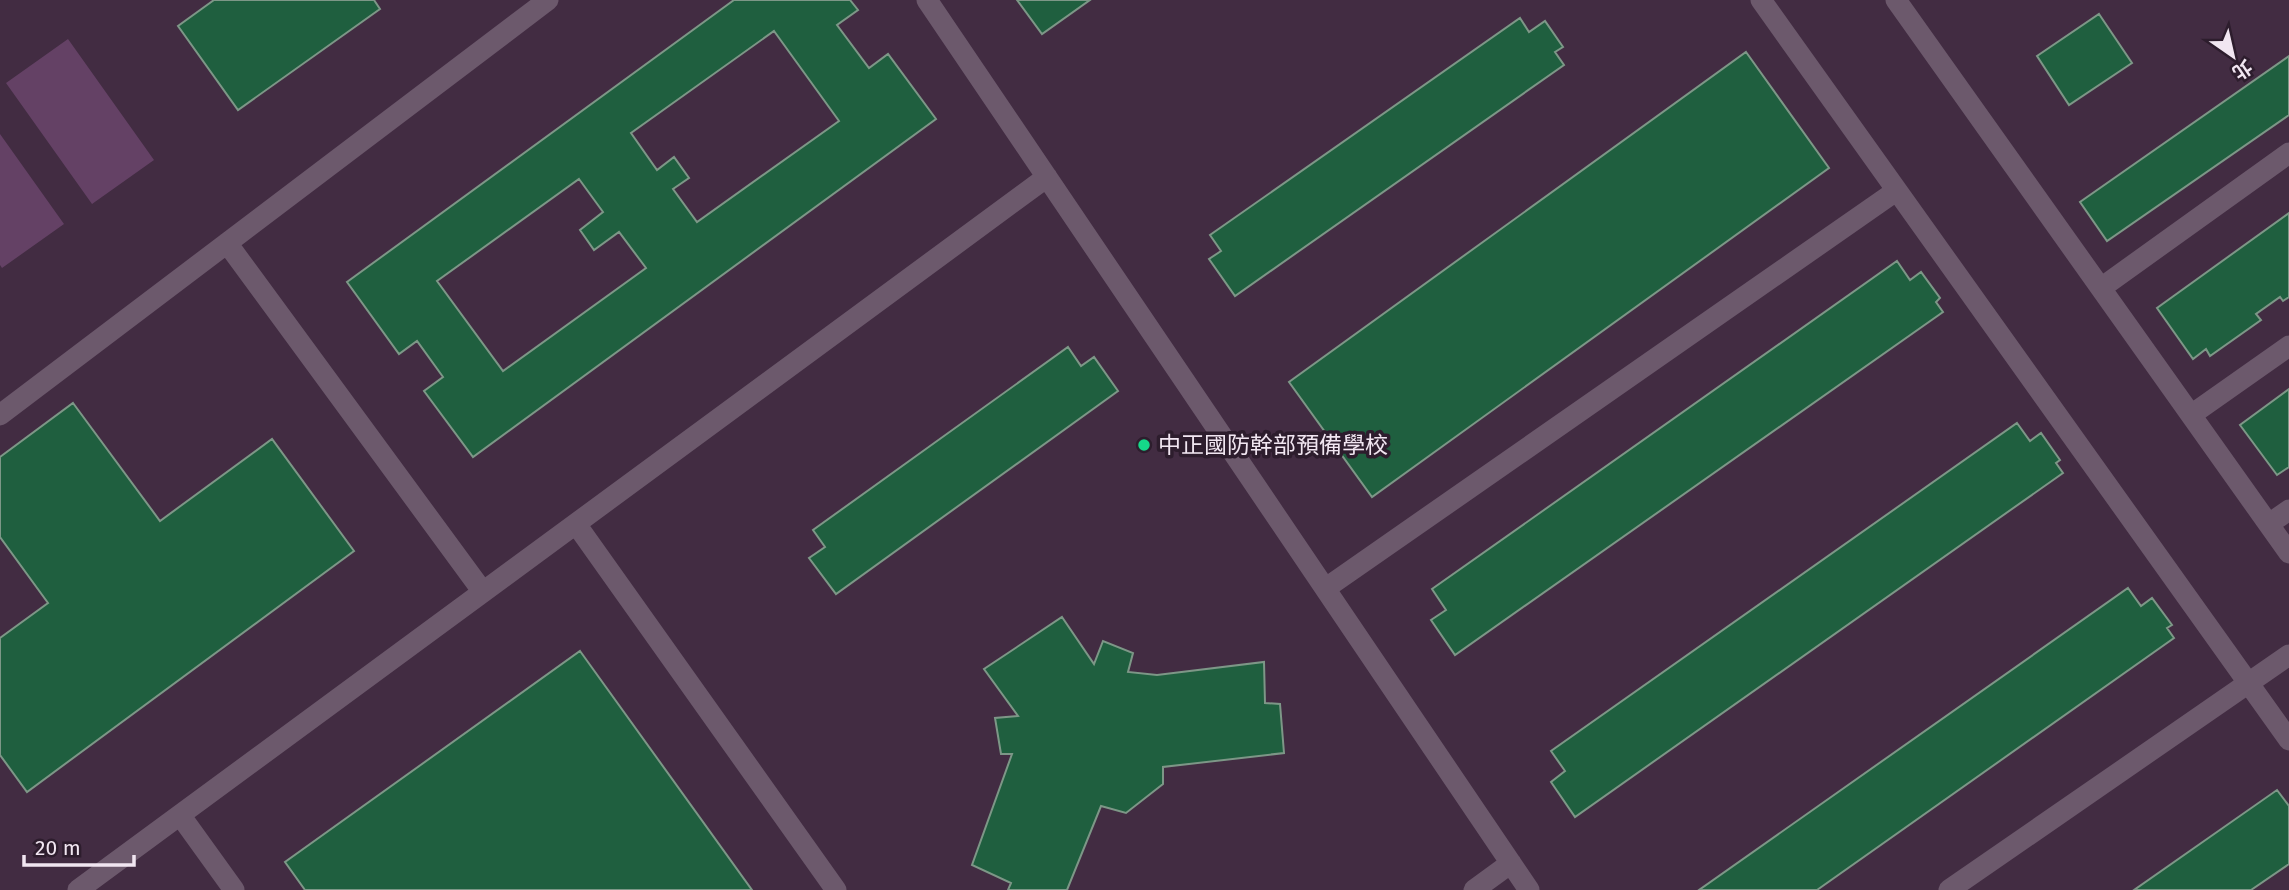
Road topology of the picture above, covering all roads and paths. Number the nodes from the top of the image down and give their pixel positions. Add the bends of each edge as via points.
1 (548, 0) edge
2 (927, 0) edge
3 (1760, 0) edge
4 (1896, 0) edge
5 (2289, 153) edge
6 (1047, 177) junction
7 (1896, 191) junction
8 (227, 243) junction
9 (2101, 288) junction
10 (2289, 346) edge
11 (0, 415) edge
12 (2191, 415) junction
13 (2289, 510) edge
14 (576, 524) junction
15 (2269, 524) junction
16 (2289, 553) edge
17 (1326, 588) junction
18 (483, 593) junction
19 (2289, 655) edge
20 (2249, 683) junction
21 (2289, 740) edge
22 (180, 815) junction
23 (1511, 863) junction
24 (78, 890) edge
25 (234, 890) edge
26 (836, 890) edge
27 (1474, 890) edge
28 (1529, 890) edge
29 (1950, 890) edge

1 - 8 street
2 - 6 street
3 - 7 street
4 - 9 street
5 - 9 street
6 - 14 street
6 - 17 street
7 - 17 street
7 - 20 street
8 - 11 street
8 - 18 street
9 - 12 street
10 - 12 street
12 - 15 street
13 - 15 street
14 - 18 street
14 - 26 street
15 - 16 street
17 - 23 street
18 - 22 street
19 - 20 street
20 - 21 street
20 - 29 street
22 - 24 street
22 - 25 street
23 - 27 street
23 - 28 street

